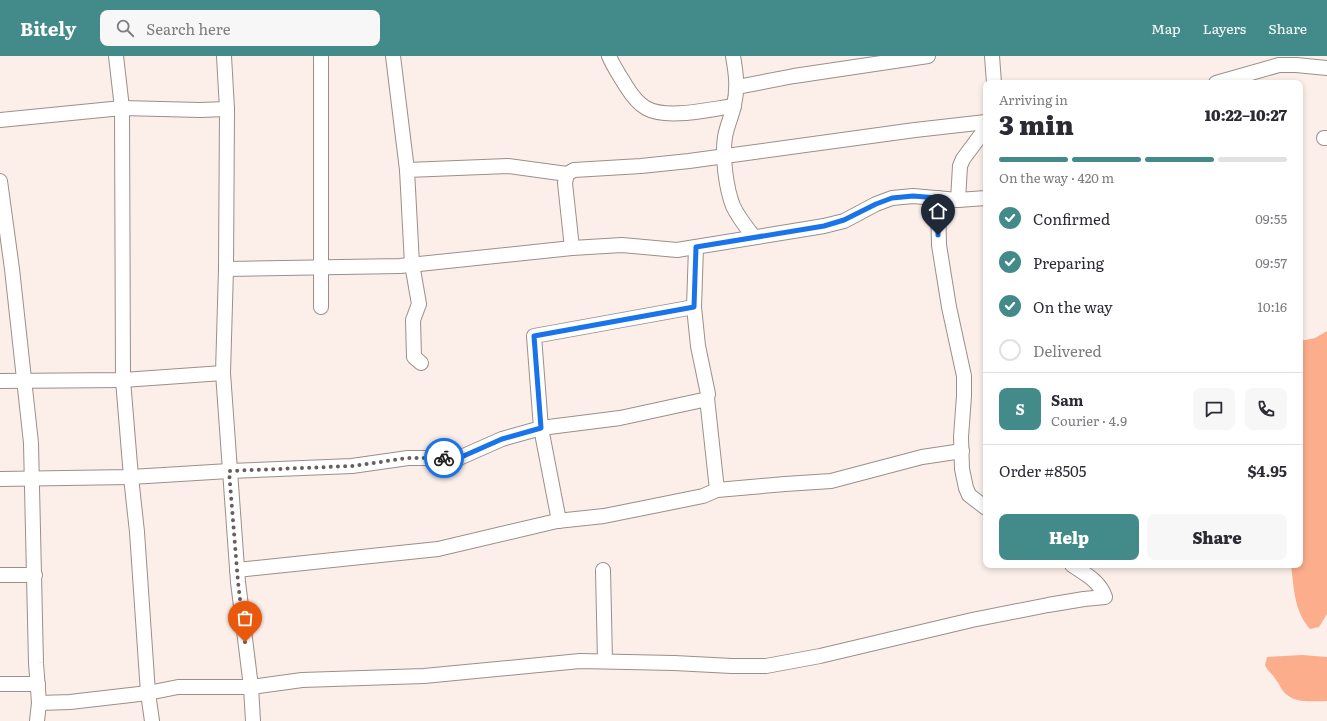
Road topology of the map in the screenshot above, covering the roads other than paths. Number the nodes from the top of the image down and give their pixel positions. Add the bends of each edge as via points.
1 (116, 56) edge
2 (224, 56) edge
3 (321, 56) edge
4 (393, 56) edge
5 (609, 56) edge
6 (734, 56) edge
7 (928, 56) edge
8 (992, 56) edge
9 (1327, 68) edge
10 (994, 80) edge
11 (1226, 80) edge
12 (737, 87) junction
13 (734, 106) junction
14 (122, 108) junction
15 (227, 109) junction
16 (0, 120) edge
17 (983, 122) edge
18 (983, 132) edge
19 (724, 156) junction
20 (407, 170) junction
21 (567, 174) junction
22 (0, 181) edge
23 (938, 198) junction
24 (983, 198) edge
25 (958, 200) junction
26 (754, 237) junction
27 (696, 247) junction
28 (572, 248) junction
29 (412, 264) junction
30 (321, 267) junction
31 (226, 270) junction
32 (321, 307) dead end
33 (694, 307) junction
34 (421, 363) dead end
35 (223, 373) junction
36 (23, 380) junction
37 (123, 380) junction
38 (0, 381) edge
39 (707, 398) junction
40 (541, 428) junction
41 (962, 451) junction
42 (229, 471) junction
43 (130, 478) junction
44 (0, 479) edge
45 (32, 479) junction
46 (716, 490) junction
47 (983, 506) edge
48 (559, 521) junction
49 (1076, 568) edge
50 (237, 570) junction
51 (603, 570) dead end
52 (0, 575) edge
53 (35, 575) junction
54 (605, 661) junction
55 (0, 684) edge
56 (38, 684) junction
57 (251, 687) junction
58 (148, 693) junction
59 (39, 703) junction
60 (37, 721) edge
61 (152, 721) edge
62 (253, 721) edge

1 - 14 street
2 - 15 street
3 - 30 street
4 - 20 street
5 - 13 street via 635,100 656,113 671,114
6 - 12 street
7 - 12 street
8 - 10 street
9 - 11 street via 1279,65
12 - 13 street
13 - 19 street via 724,138
14 - 15 street
14 - 16 street
14 - 37 street
15 - 31 street
17 - 19 street
18 - 25 street via 960,166
19 - 21 street via 641,166 574,170
19 - 26 street via 733,206
20 - 21 street via 508,166
20 - 29 street
21 - 28 street via 565,194
22 - 36 street
23 - 25 street
23 - 26 street via 892,198 844,220 824,226
23 - 41 street via 939,245 964,376
24 - 25 street
26 - 27 street
27 - 28 street via 667,250 622,245
27 - 33 street
28 - 29 street
29 - 30 street
29 - 34 street via 419,304 413,320 414,357
30 - 31 street
30 - 32 street
31 - 35 street
33 - 39 street
33 - 40 street via 534,336
35 - 37 street
35 - 42 street
36 - 37 street
36 - 38 street
36 - 45 street via 31,443
37 - 43 street
39 - 40 street via 620,418
39 - 46 street
40 - 42 street via 502,439 459,458 408,458 352,466
40 - 48 street
41 - 46 street via 922,457 831,481
41 - 47 street via 966,488 969,495
42 - 43 street
42 - 50 street
43 - 45 street
43 - 58 street via 137,532
44 - 45 street
45 - 53 street
46 - 48 street via 703,496 604,516
48 - 50 street via 438,549
49 - 54 street via 1095,581 1105,597 972,620 820,656 766,666
50 - 57 street
51 - 54 street
52 - 53 street
53 - 56 street
54 - 57 street via 580,661 424,676 302,680
55 - 56 street
56 - 59 street
57 - 58 street via 178,688
57 - 62 street
58 - 59 street
58 - 61 street
59 - 60 street

